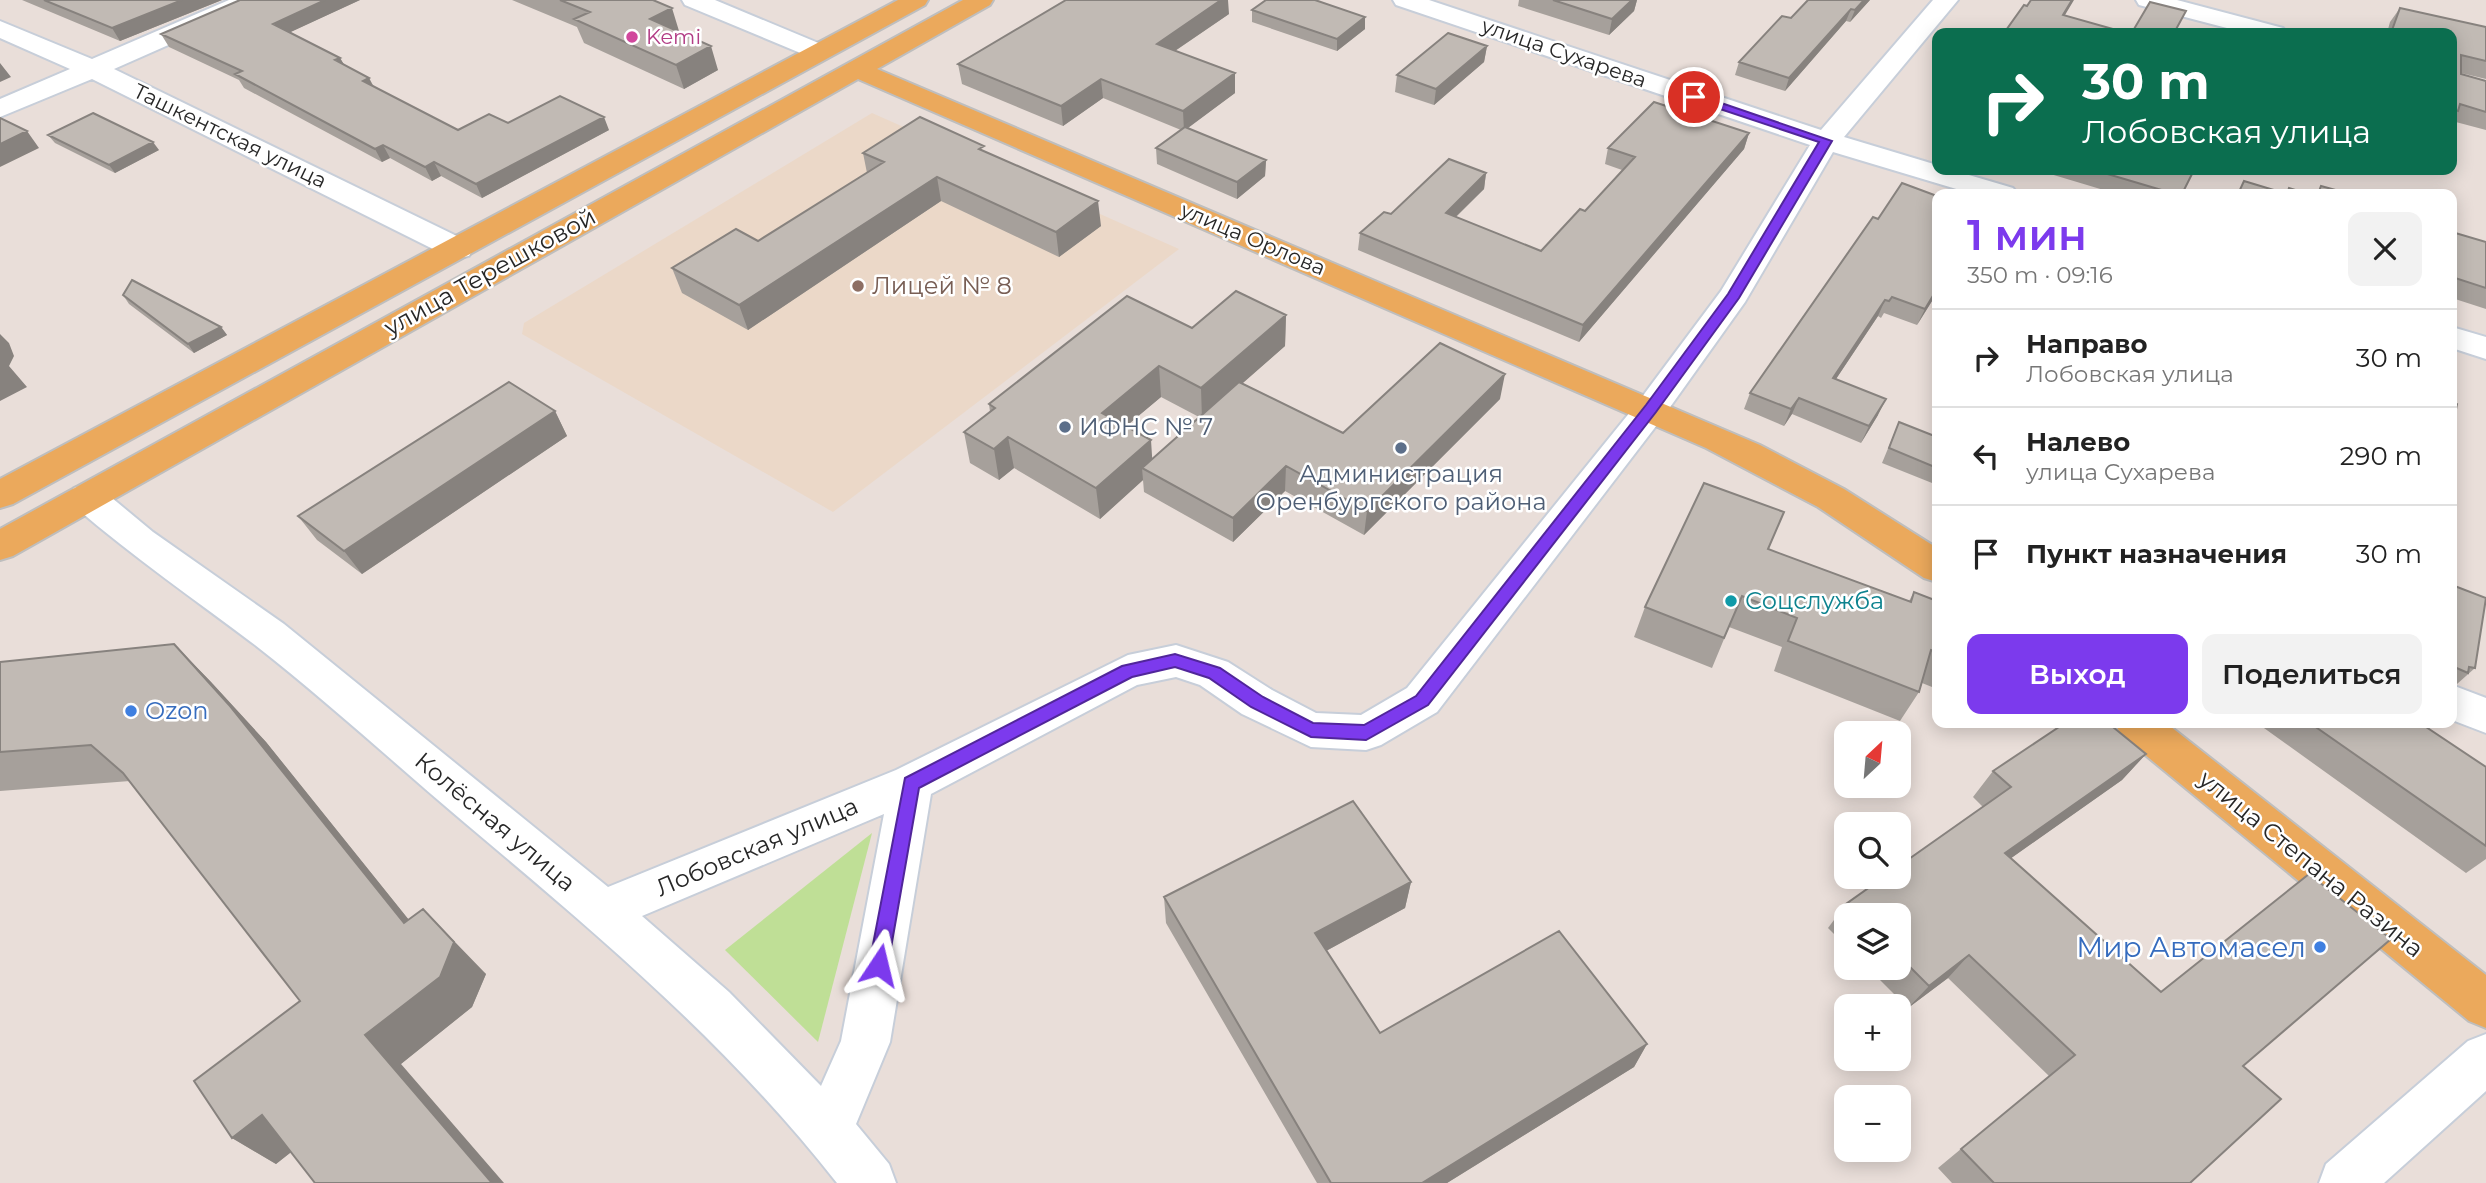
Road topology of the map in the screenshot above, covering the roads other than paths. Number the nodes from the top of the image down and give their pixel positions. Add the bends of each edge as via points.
1 (250, 0) edge
2 (694, 0) edge
3 (916, 0) edge
4 (981, 0) edge
5 (1405, 0) edge
6 (1946, 0) edge
7 (2148, 0) edge
8 (2255, 28) edge
9 (0, 29) edge
10 (819, 52) junction
11 (93, 69) junction
12 (856, 69) junction
13 (0, 109) edge
14 (1826, 141) junction
15 (1932, 173) edge
16 (1940, 175) edge
17 (1986, 189) edge
18 (458, 248) junction
19 (2457, 339) edge
20 (2486, 348) edge
21 (1651, 409) junction
22 (0, 495) edge
23 (87, 497) junction
24 (0, 546) edge
25 (1932, 565) edge
26 (2457, 704) edge
27 (2486, 716) edge
28 (2142, 728) edge
29 (911, 783) junction
30 (603, 911) junction
31 (2486, 1005) edge
32 (2486, 1058) edge
33 (828, 1130) junction
34 (870, 1183) edge
35 (2345, 1183) edge

1 - 11 street
2 - 10 street
3 - 10 main road, улица Терешковой
4 - 12 main road, улица Терешковой
5 - 14 street, улица Сухарева
6 - 14 street, Лобовская улица
7 - 8 street
9 - 11 street, Ташкентская улица
10 - 18 main road, улица Терешковой
11 - 13 street
11 - 18 street, Ташкентская улица
12 - 21 main road, улица Орлова
12 - 23 main road, улица Терешковой
14 - 15 street, улица Сухарева
14 - 21 street, Лобовская улица via 1734,295
16 - 17 street, улица Сухарева
18 - 22 main road, улица Терешковой
19 - 20 street
21 - 25 main road via 1793,474
21 - 29 street, Лобовская улица via 1422,701 1366,733 1311,730 1214,673 1175,661 1128,671
23 - 24 main road, улица Терешковой
23 - 30 street, Колёсная улица via 140,542 270,635
26 - 27 street
28 - 31 main road, улица Степана Разина
29 - 30 street, Лобовская улица
29 - 33 street via 865,1042
30 - 33 street, Колёсная улица via 712,1008
32 - 35 street
33 - 34 street, Колёсная улица

